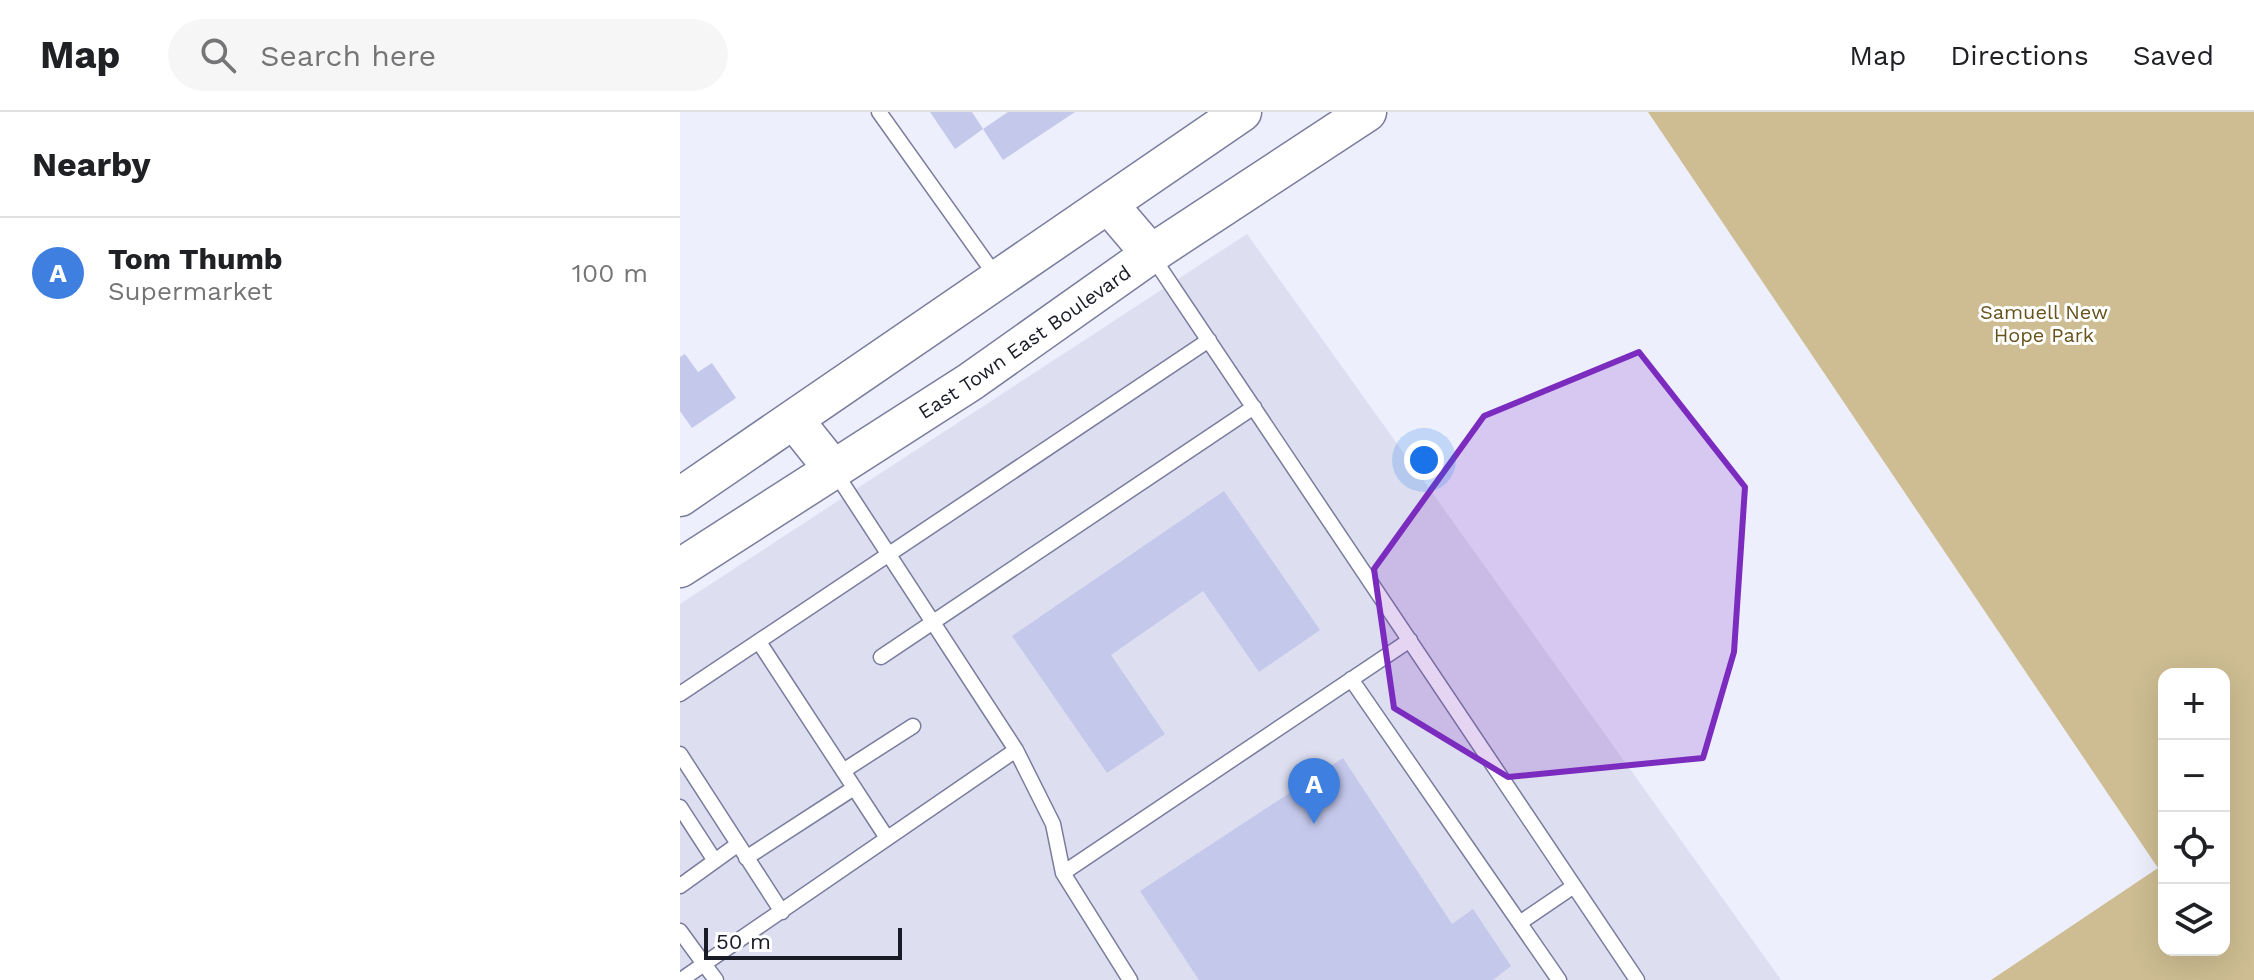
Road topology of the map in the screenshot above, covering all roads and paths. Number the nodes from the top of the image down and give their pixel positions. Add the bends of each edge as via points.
1 (879, 112) edge
2 (1242, 112) edge
3 (1367, 112) edge
4 (1109, 205) junction
5 (1151, 254) junction
6 (998, 280) junction
7 (1209, 340) junction
8 (1254, 407) junction
9 (794, 420) junction
10 (834, 470) junction
11 (680, 497) edge
12 (891, 554) junction
13 (680, 568) edge
14 (935, 622) junction
15 (1410, 640) junction
16 (759, 642) junction
17 (881, 657) dead end
18 (1351, 679) junction
19 (680, 694) edge
20 (913, 726) dead end
21 (1016, 750) junction
22 (680, 754) edge
23 (843, 771) junction
24 (854, 788) junction
25 (682, 813) edge
26 (887, 838) junction
27 (742, 852) junction
28 (715, 861) junction
29 (1063, 873) junction
30 (680, 886) edge
31 (1574, 886) junction
32 (782, 912) junction
33 (1521, 922) junction
34 (680, 931) edge
35 (704, 964) junction
36 (681, 980) edge
37 (716, 980) edge
38 (1130, 980) edge
39 (1559, 980) edge
40 (1637, 980) edge

1 - 6 lane
2 - 4 street
3 - 5 street, East Town East Boulevard
4 - 5 street
4 - 6 street
5 - 7 lane
5 - 10 street, East Town East Boulevard
6 - 9 street
7 - 8 lane
7 - 12 lane
8 - 14 lane
8 - 15 lane
9 - 10 street
9 - 11 street
10 - 12 lane
10 - 13 street, East Town East Boulevard
12 - 14 lane
12 - 16 lane
14 - 17 lane
14 - 21 lane
15 - 18 lane
15 - 31 lane
16 - 19 lane
16 - 23 lane
18 - 29 lane
18 - 33 lane
20 - 23 lane
21 - 26 lane
21 - 29 lane via 1053,824
22 - 27 lane
23 - 24 lane
24 - 26 lane
24 - 27 lane
25 - 28 lane
26 - 32 lane
27 - 28 lane
27 - 32 lane
28 - 30 lane
29 - 38 lane
31 - 33 lane
31 - 40 lane
32 - 35 lane
33 - 39 lane
34 - 35 lane
35 - 36 lane
35 - 37 lane

